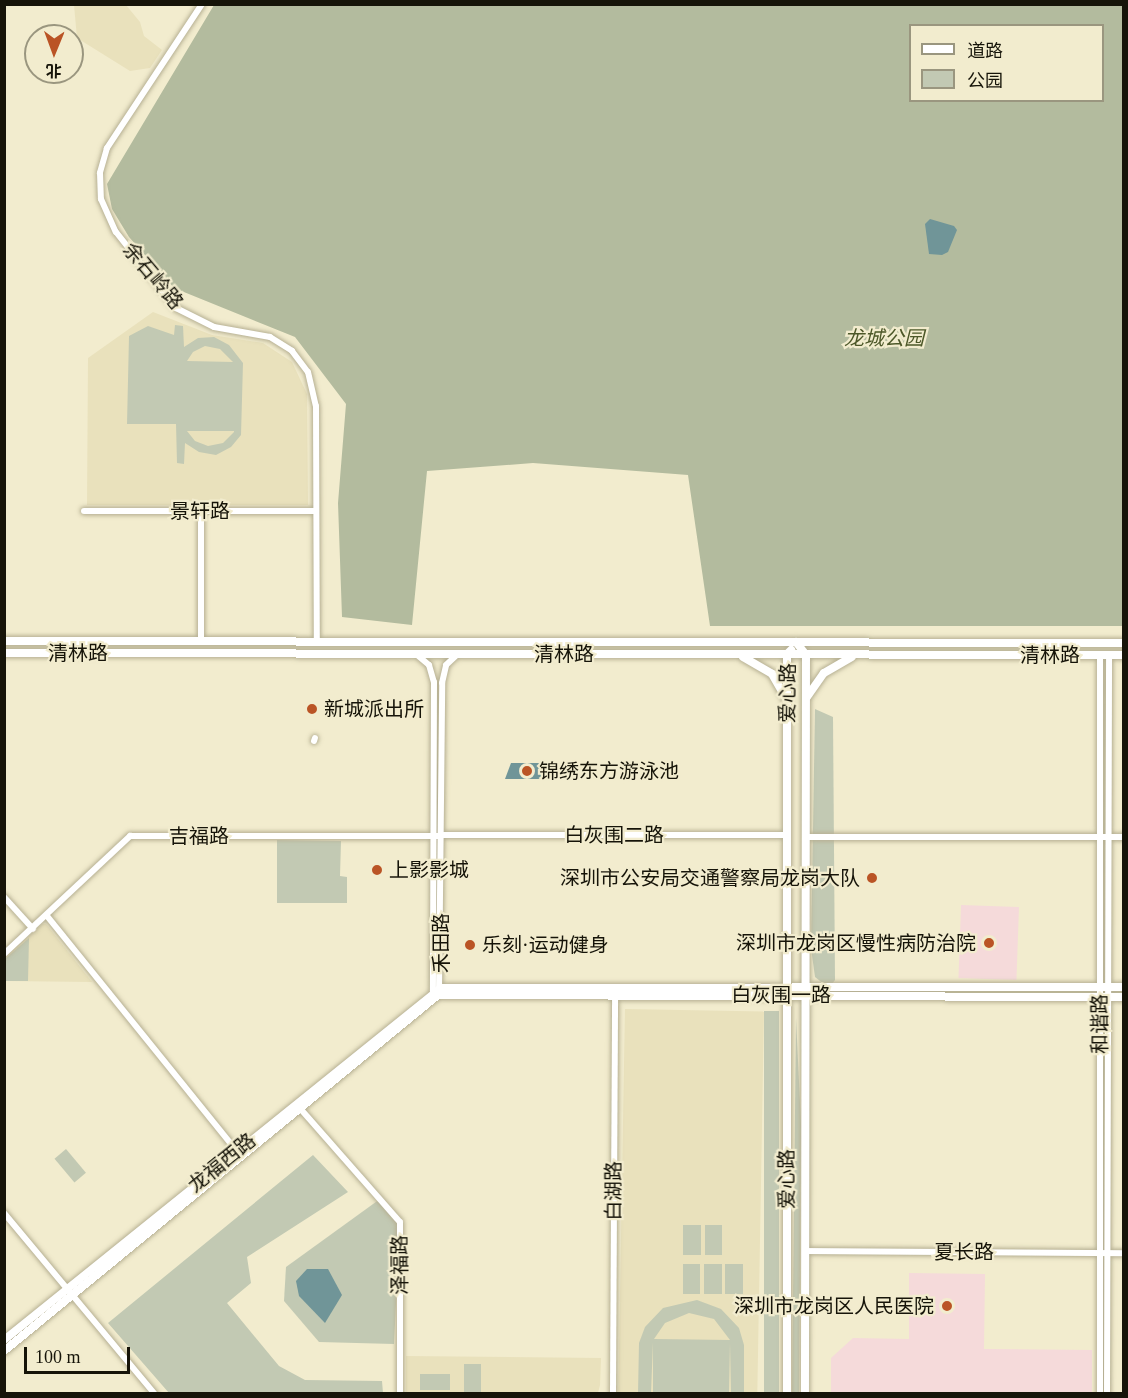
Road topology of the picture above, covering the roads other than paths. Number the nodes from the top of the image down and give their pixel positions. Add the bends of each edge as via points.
1 (202, 4) edge
2 (84, 511) dead end
3 (201, 511) junction
4 (316, 511) junction
5 (4, 641) edge
6 (201, 641) junction
7 (317, 641) junction
8 (796, 642) junction
9 (1124, 643) edge
10 (4, 653) edge
11 (416, 654) junction
12 (459, 654) junction
13 (734, 654) junction
14 (787, 654) junction
15 (806, 655) junction
16 (863, 655) junction
17 (1104, 655) junction
18 (1124, 655) edge
19 (806, 700) junction
20 (787, 703) junction
21 (787, 835) junction
22 (434, 836) junction
23 (441, 836) junction
24 (806, 837) junction
25 (1100, 837) junction
26 (1108, 837) junction
27 (1124, 837) edge
28 (4, 897) edge
29 (47, 916) junction
30 (33, 929) junction
31 (4, 954) edge
32 (1124, 987) edge
33 (437, 991) junction
34 (615, 991) junction
35 (787, 991) junction
36 (806, 991) junction
37 (1104, 992) junction
38 (1124, 997) edge
39 (298, 1106) junction
40 (239, 1154) junction
41 (4, 1213) edge
42 (805, 1251) junction
43 (1104, 1253) junction
44 (1124, 1253) edge
45 (70, 1292) junction
46 (7, 1337) edge
47 (4, 1351) edge
48 (155, 1394) edge
49 (400, 1394) edge
50 (613, 1394) edge
51 (787, 1394) edge
52 (805, 1394) edge
53 (1100, 1394) edge
54 (1107, 1394) edge

1 - 4 street, 余石岭路 via 107,148 100,173 101,200 116,232 176,308 214,327 270,337 292,351 303,364 316,397
2 - 3 street, 景轩路
3 - 4 street, 景轩路
3 - 6 street
4 - 7 street, 余石岭路
5 - 6 street, 清林路
6 - 7 street, 清林路
7 - 8 street, 清林路
8 - 9 street, 清林路
8 - 14 street, 爱心路
8 - 15 street, 爱心路
10 - 11 street, 清林路
11 - 12 street, 清林路
11 - 22 street, 禾田路 via 429,665 434,682
12 - 13 street, 清林路
12 - 23 street, 禾田路 via 446,665 442,683
13 - 14 street, 清林路
13 - 20 street via 750,658 772,674
14 - 15 street, 清林路
14 - 20 street, 爱心路
15 - 16 street, 清林路
15 - 19 street, 爱心路
16 - 17 street, 清林路
16 - 19 street via 829,669
17 - 18 street, 清林路
17 - 25 street, 和谐路
17 - 26 street, 和谐路
19 - 24 street, 爱心路
20 - 21 street, 爱心路
21 - 23 street, 白灰围二路
21 - 35 street, 爱心路
22 - 23 street, 吉福路
22 - 29 street, 吉福路 via 130,836
22 - 33 street, 禾田路
23 - 33 street, 禾田路
24 - 25 street
24 - 36 street, 爱心路
25 - 26 street
25 - 37 street, 和谐路
26 - 27 street
26 - 37 street, 和谐路
28 - 30 street
29 - 30 street, 吉福路
29 - 40 street
30 - 31 street, 吉福路
32 - 37 street, 白灰围一路
33 - 34 street, 白灰围一路
33 - 39 street, 龙福西路
34 - 35 street, 白灰围一路
34 - 50 street, 白湖路
35 - 36 street, 白灰围一路
35 - 51 street, 爱心路
36 - 37 street, 白灰围一路
36 - 42 street, 爱心路
37 - 38 street, 白灰围一路
37 - 43 street, 和谐路
39 - 40 street, 龙福西路
39 - 49 street, 泽福路 via 400,1222
40 - 45 street, 龙福西路
41 - 45 street
42 - 43 street, 夏长路
42 - 52 street, 爱心路
43 - 44 street, 夏长路
43 - 53 street, 和谐路
43 - 54 street, 和谐路
45 - 46 street, 龙福西路
45 - 47 street, 龙福西路
45 - 48 street

